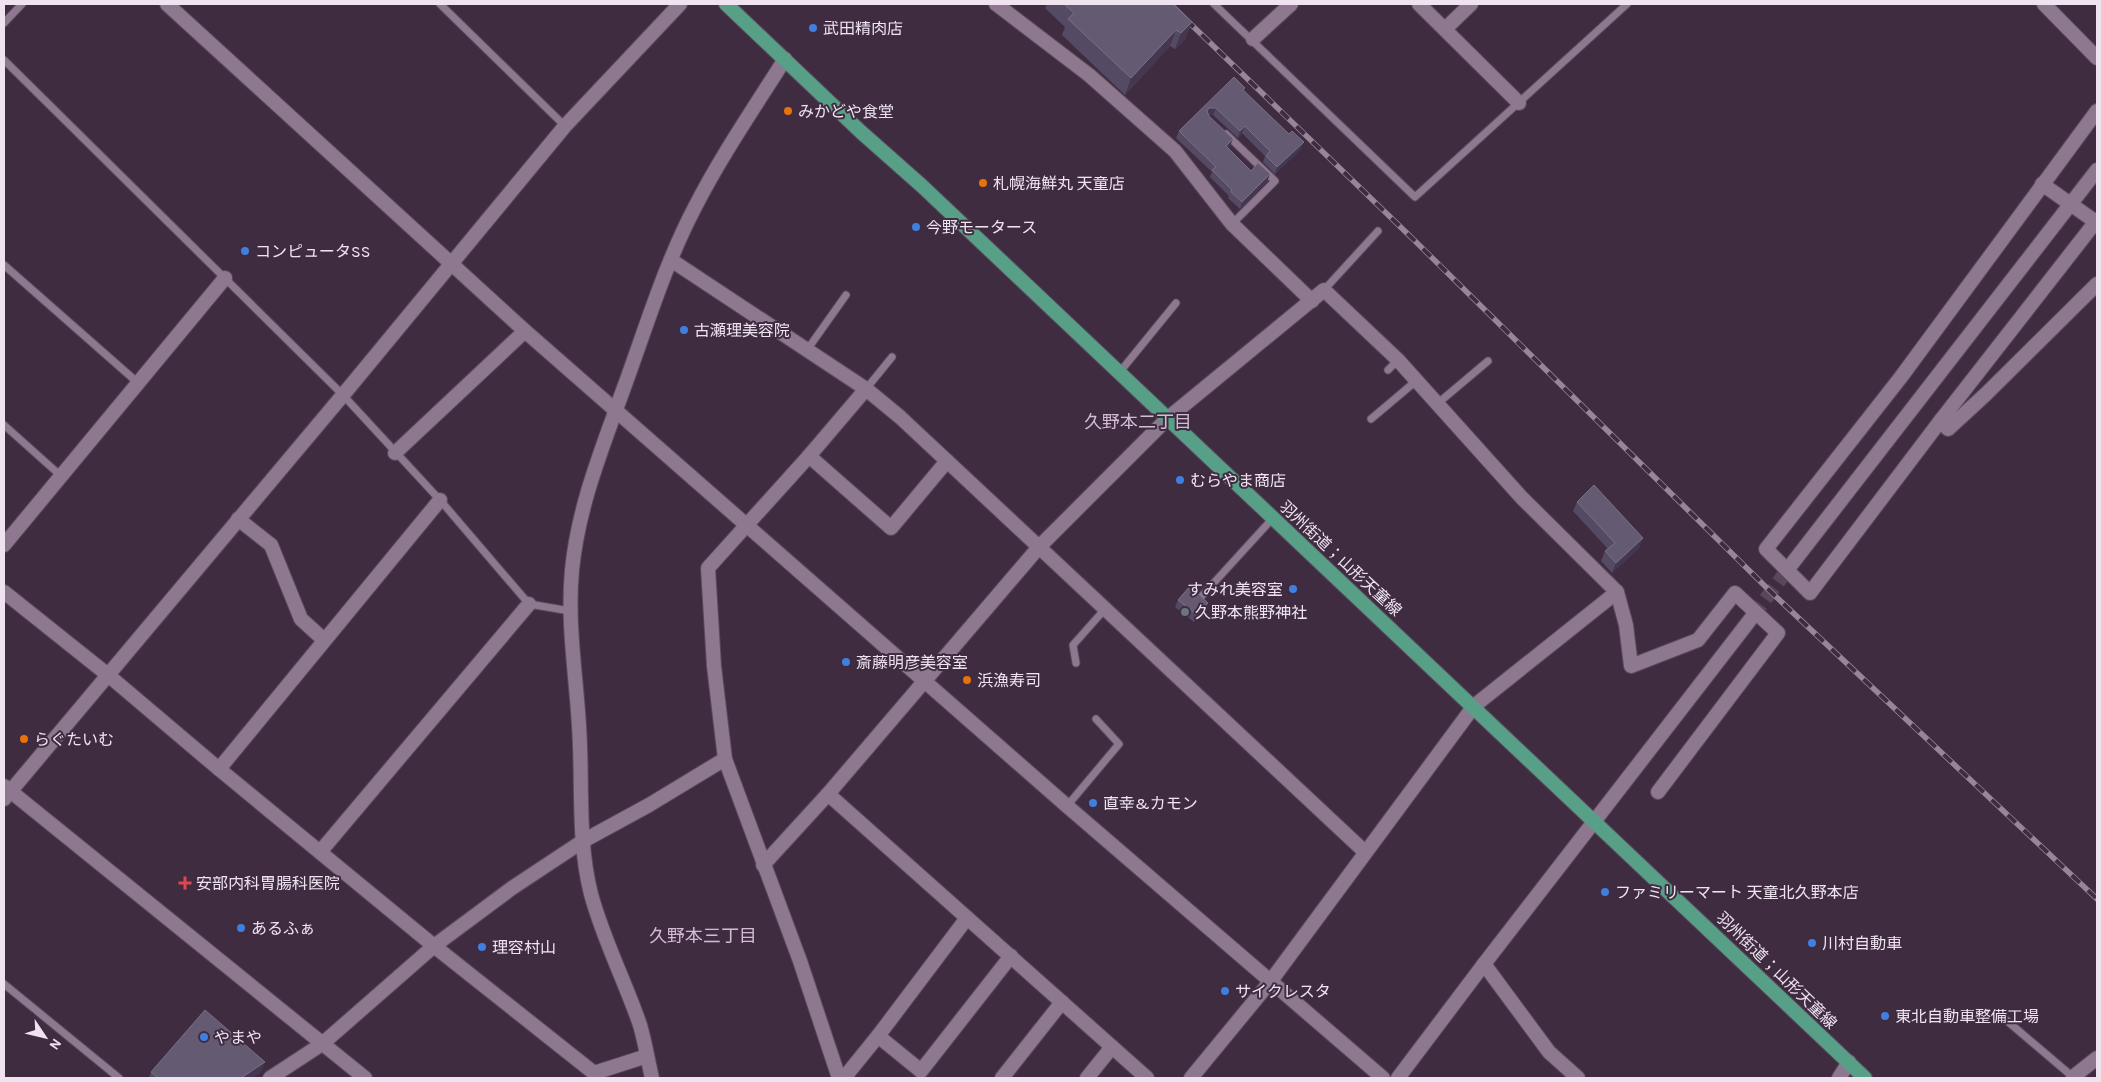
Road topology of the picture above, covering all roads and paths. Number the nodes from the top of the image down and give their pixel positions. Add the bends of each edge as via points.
1 (22, 4) edge
2 (167, 4) edge
3 (440, 4) edge
4 (680, 4) edge
5 (726, 4) edge
6 (996, 4) edge
7 (1214, 4) edge
8 (1291, 4) edge
9 (1419, 4) edge
10 (1471, 4) edge
11 (1627, 4) edge
12 (2044, 4) edge
13 (4, 23) edge
14 (1445, 29) junction
15 (1253, 39) junction
16 (2097, 58) edge
17 (785, 59) junction
18 (4, 60) edge
19 (1519, 103) junction
20 (2097, 111) edge
21 (565, 126) junction
22 (1218, 126) edge
23 (2097, 170) edge
24 (2042, 184) junction
25 (2070, 204) junction
26 (2096, 221) edge
27 (1232, 224) junction
28 (1378, 231) dead end
29 (671, 260) junction
30 (450, 263) junction
31 (4, 265) edge
32 (225, 278) junction
33 (2097, 284) edge
34 (1324, 290) junction
35 (846, 295) dead end
36 (1312, 301) junction
37 (1176, 303) dead end
38 (525, 331) junction
39 (807, 350) junction
40 (892, 357) dead end
41 (1488, 360) dead end
42 (1119, 372) junction
43 (1416, 381) junction
44 (137, 382) junction
45 (866, 389) junction
46 (343, 395) junction
47 (1437, 404) junction
48 (616, 410) junction
49 (1167, 418) junction
50 (1371, 419) dead end
51 (1941, 420) junction
52 (4, 425) edge
53 (395, 453) junction
54 (809, 456) junction
55 (947, 461) junction
56 (61, 476) junction
57 (440, 500) junction
58 (1272, 518) junction
59 (238, 519) junction
60 (746, 525) junction
61 (4, 544) edge
62 (1039, 548) junction
63 (1792, 565) tunnel mouth
64 (4, 592) edge
65 (1617, 592) junction
66 (1200, 598) edge
67 (528, 604) junction
68 (1106, 609) junction
69 (570, 611) junction
70 (1753, 616) tunnel mouth
71 (324, 640) junction
72 (1076, 662) dead end
73 (108, 675) junction
74 (925, 680) junction
75 (1474, 706) junction
76 (1096, 719) dead end
77 (726, 759) junction
78 (219, 769) junction
79 (6, 792) edge
80 (1658, 792) dead end
81 (828, 794) junction
82 (1067, 806) junction
83 (1596, 822) junction
84 (583, 841) junction
85 (320, 852) junction
86 (1365, 852) junction
87 (763, 865) junction
88 (967, 918) junction
89 (434, 946) junction
90 (1011, 956) junction
91 (1484, 964) junction
92 (1270, 982) junction
93 (4, 984) edge
94 (1062, 1002) junction
95 (2006, 1020) dead end
96 (878, 1036) junction
97 (322, 1044) junction
98 (1112, 1047) junction
99 (647, 1056) junction
100 (2097, 1058) edge
101 (1849, 1062) junction
102 (119, 1078) edge
103 (270, 1078) edge
104 (365, 1078) edge
105 (652, 1078) edge
106 (839, 1078) edge
107 (844, 1078) edge
108 (1002, 1078) edge
109 (1087, 1078) edge
110 (1147, 1078) edge
111 (1191, 1078) edge
112 (1383, 1078) edge
113 (1398, 1078) edge
114 (1578, 1078) edge
115 (1839, 1078) edge
116 (1865, 1078) edge
117 (2073, 1078) edge

1 - 13 lane
2 - 30 street
3 - 21 lane
4 - 21 street
5 - 17 main road, 羽州街道；山形天童線
6 - 27 street via 1089,75 1175,151
7 - 15 lane
8 - 15 street
9 - 14 street
10 - 14 street
11 - 19 lane
12 - 16 street
14 - 19 street
15 - 19 lane via 1416,197
17 - 29 street via 723,156 694,208
17 - 42 main road, 羽州街道；山形天童線
18 - 32 lane
20 - 24 street
21 - 30 street
22 - 27 lane via 1275,181
23 - 25 street
24 - 25 street
24 - 51 street via 1901,377 1766,550 1810,593
25 - 26 street
25 - 63 street
26 - 51 street
27 - 36 street
28 - 34 lane
29 - 39 street
29 - 48 street
30 - 38 street
30 - 46 street
31 - 44 lane
32 - 44 street
32 - 46 lane
33 - 51 street via 1948,429
34 - 36 street
34 - 43 street via 1393,365
35 - 39 lane
36 - 49 street
37 - 42 lane
38 - 48 street
38 - 53 street
39 - 45 street
40 - 45 lane
41 - 47 lane
42 - 49 main road, 羽州街道；山形天童線
43 - 47 street
43 - 50 lane
44 - 56 street
45 - 54 street
45 - 55 street
46 - 53 lane
46 - 59 street
47 - 65 street via 1522,498
48 - 60 street
48 - 69 street via 579,522
49 - 58 main road, 羽州街道；山形天童線
49 - 62 street
52 - 56 lane
53 - 57 lane
54 - 55 street via 891,528
54 - 60 street
55 - 62 street
56 - 61 street
57 - 67 lane
57 - 71 street
58 - 66 lane
58 - 75 main road, 羽州街道；山形天童線
59 - 71 street via 271,545 301,619
59 - 73 street
60 - 74 street
60 - 77 street via 708,568 714,666
62 - 68 street
62 - 74 street
64 - 73 street
65 - 75 street
65 - 80 street via 1626,624 1631,666 1698,640 1735,593 1778,633
67 - 69 lane
67 - 85 street
68 - 72 lane via 1073,645
68 - 86 street
69 - 84 street via 580,727
70 - 83 street
71 - 78 street
73 - 78 street
73 - 79 street
74 - 81 street
74 - 82 street
75 - 83 main road, 羽州街道；山形天童線
75 - 86 street
76 - 82 lane via 1119,744
77 - 84 street
77 - 87 street
78 - 85 street
79 - 97 street
81 - 87 street
81 - 88 street
82 - 92 street
83 - 91 street
83 - 101 main road, 羽州街道；山形天童線
84 - 89 street
84 - 99 street via 591,892 609,949 641,1028
85 - 89 street
86 - 92 street
87 - 106 street via 800,961
88 - 90 street
88 - 96 street
89 - 97 street
89 - 99 street via 594,1073
90 - 94 street
90 - 96 street via 921,1071
91 - 113 street
91 - 114 street via 1549,1052
92 - 111 street
92 - 112 street
93 - 102 lane
94 - 98 street
94 - 108 street
95 - 117 lane
96 - 107 street
97 - 103 street
97 - 104 street
98 - 109 street
98 - 110 street
99 - 105 street
100 - 117 street
101 - 115 street
101 - 116 main road, 羽州街道；山形天童線

